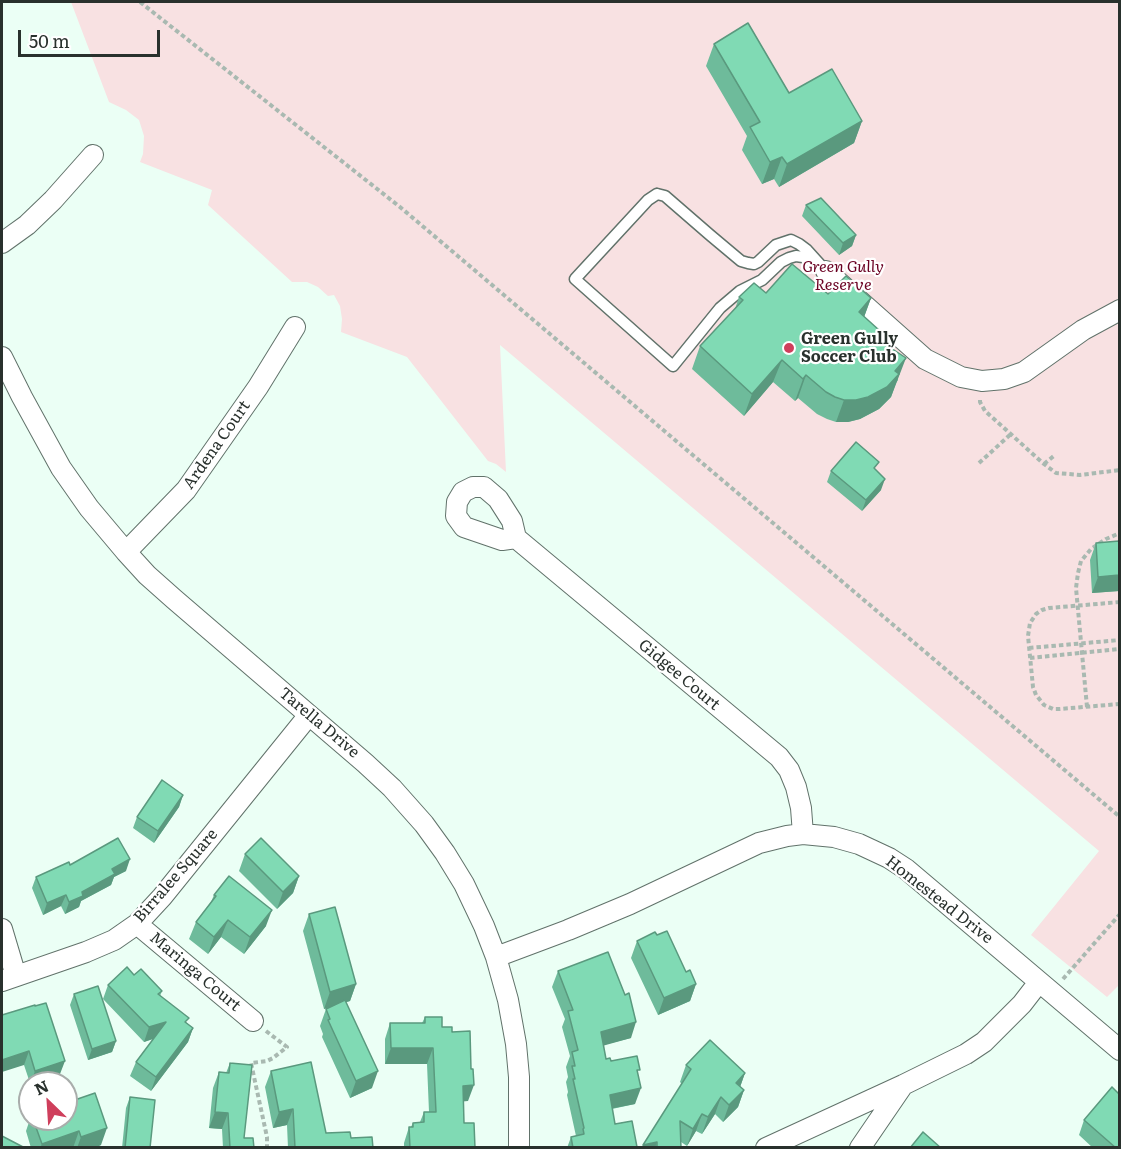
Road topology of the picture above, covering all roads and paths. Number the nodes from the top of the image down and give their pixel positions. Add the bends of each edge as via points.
1 (140, 2) edge
2 (93, 155) dead end
3 (2, 243) edge
4 (826, 271) junction
5 (1119, 310) edge
6 (295, 327) dead end
7 (2, 357) edge
8 (982, 381) junction
9 (1011, 434) junction
10 (1055, 454) dead end
11 (979, 464) dead end
12 (1044, 464) junction
13 (1119, 470) edge
14 (1119, 533) edge
15 (516, 538) dead end
16 (126, 552) junction
17 (1119, 602) edge
18 (1077, 605) junction
19 (1119, 640) edge
20 (1080, 644) junction
21 (1029, 648) junction
22 (1119, 650) edge
23 (1081, 653) junction
24 (1030, 658) junction
25 (1119, 704) edge
26 (1087, 707) junction
27 (309, 715) junction
28 (1119, 817) edge
29 (803, 834) junction
30 (1119, 914) edge
31 (137, 924) junction
32 (2, 929) edge
33 (496, 957) junction
34 (9, 978) edge
35 (1045, 987) junction
36 (253, 1021) joint
37 (1119, 1050) edge
38 (903, 1085) junction
39 (267, 1148) edge
40 (519, 1148) edge
41 (766, 1148) edge
42 (860, 1148) edge

1 - 28 path via 400,207
2 - 3 street via 47,206
4 - 4 lane via 803,257 781,262 720,308 673,366 575,279 657,194 665,196 741,261 759,262 776,245 791,240 807,250
4 - 8 street via 925,359 961,377
5 - 8 street via 1024,372 1004,380
6 - 16 street, Ardena Court via 186,490
7 - 16 street, Tarella Drive via 61,468
8 - 9 path via 980,402
9 - 11 path
9 - 12 path
10 - 12 path
12 - 13 path via 1056,473
14 - 18 path via 1090,549 1081,561 1076,581
15 - 29 street, Gidgee Court via 779,757 796,787
16 - 27 street, Tarella Drive via 147,575
17 - 18 path
18 - 20 path
18 - 21 path via 1049,608 1036,614 1028,630
19 - 20 path
20 - 21 path
20 - 23 path
21 - 24 path
22 - 23 path
23 - 24 path
23 - 26 path
24 - 26 path via 1035,695 1044,705 1053,709
25 - 26 path
27 - 31 street, Birralee Square
27 - 33 street, Tarella Drive via 392,788 424,824 464,885
29 - 33 street, Homestead Drive via 759,843 619,908
29 - 35 street, Homestead Drive via 834,837 889,858
30 - 35 path
31 - 34 street, Birralee Square via 86,952
31 - 36 street, Maringa Court
32 - 34 street
33 - 40 street, Tarella Drive via 516,1044
35 - 37 street, Homestead Drive
35 - 38 street via 984,1042
36 - 39 path via 287,1047 267,1061 251,1063
38 - 41 street
38 - 42 street

